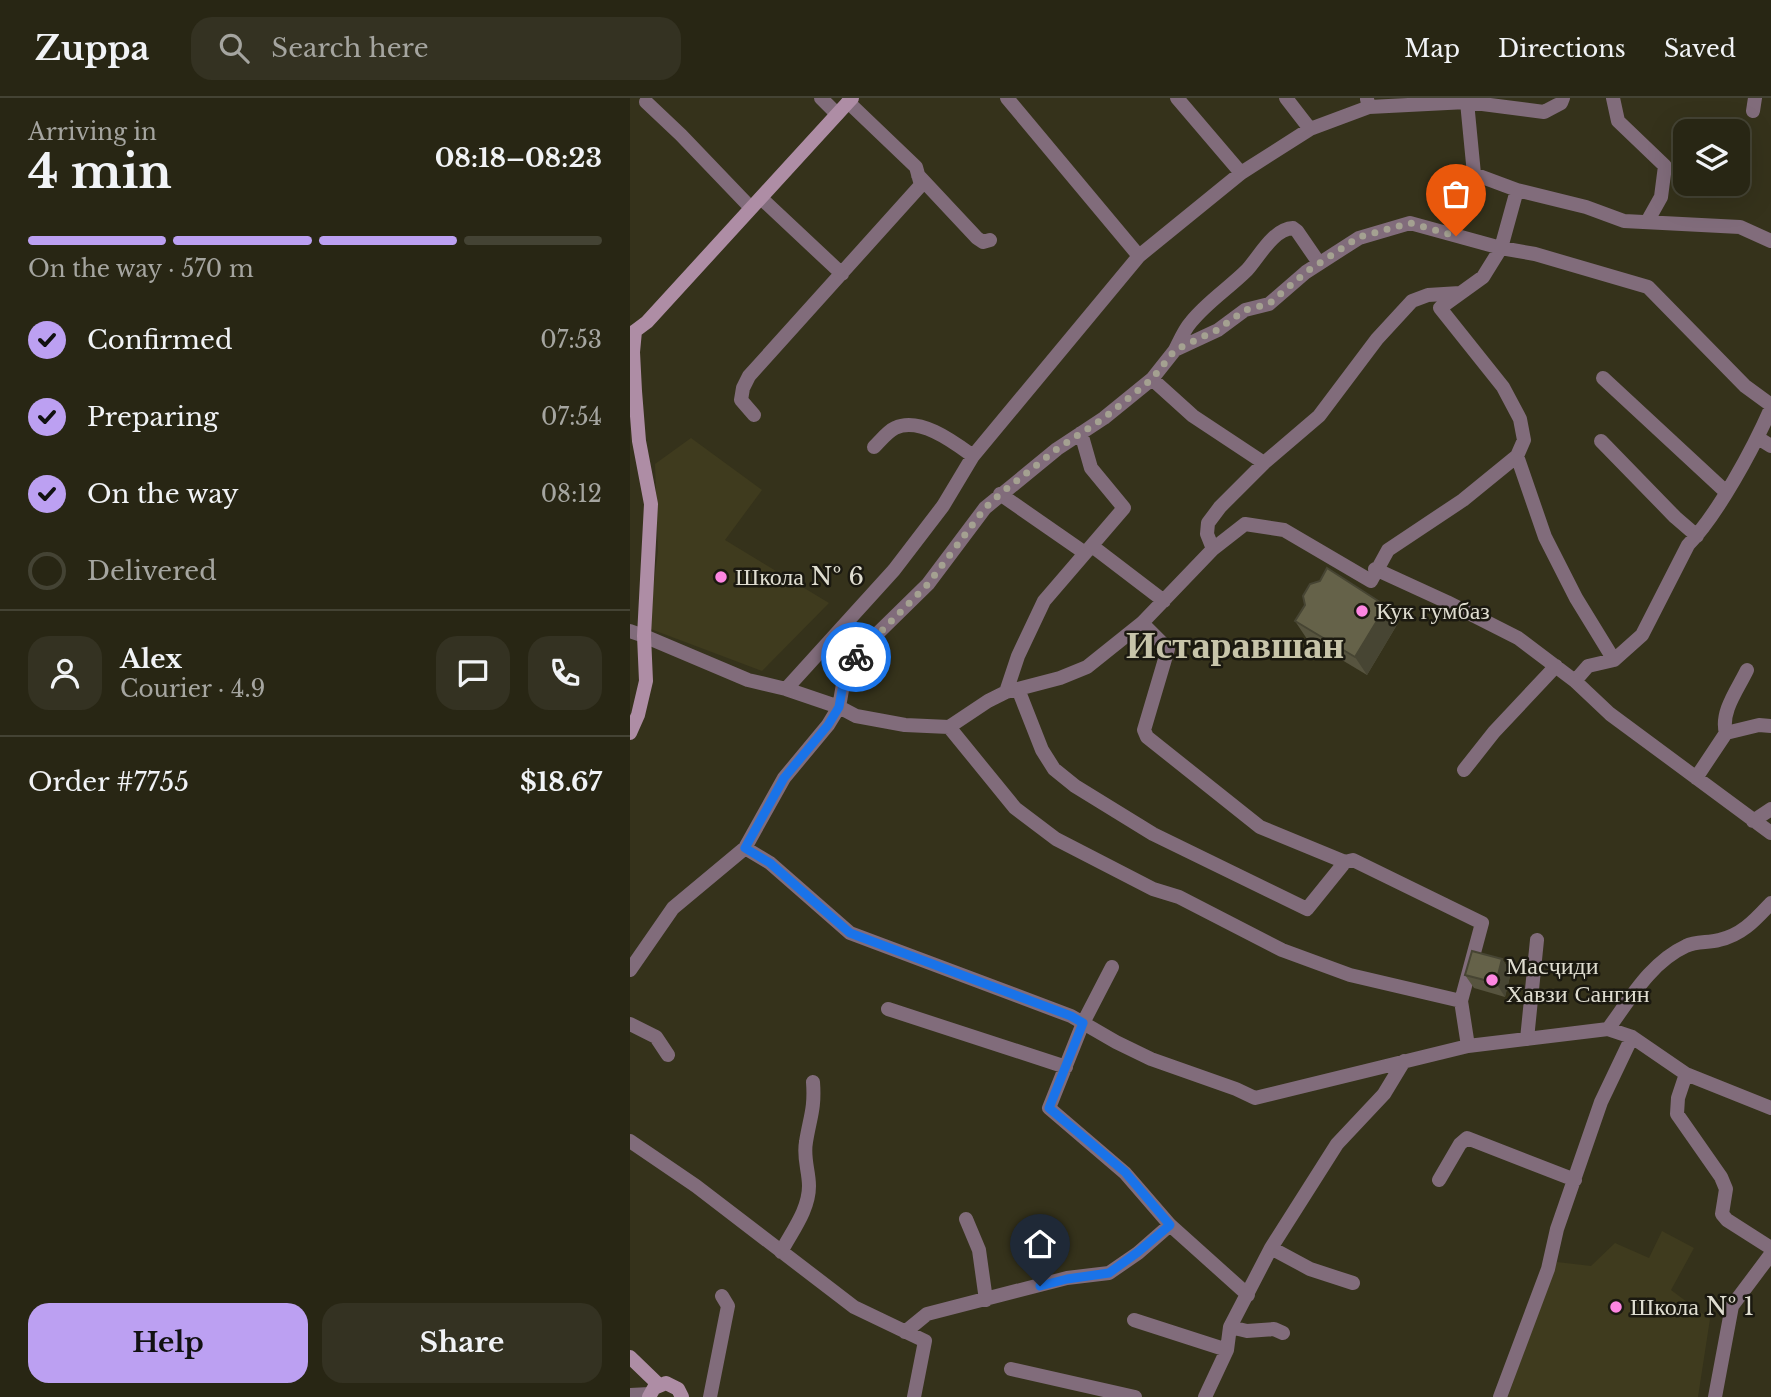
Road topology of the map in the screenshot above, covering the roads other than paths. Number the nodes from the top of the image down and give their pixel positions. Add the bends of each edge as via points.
1 (821, 98) edge
2 (1007, 98) edge
3 (1177, 98) edge
4 (1286, 98) edge
5 (1563, 98) edge
6 (1613, 98) edge
7 (850, 100) edge
8 (646, 102) dead end
9 (1368, 102) edge
10 (1467, 102) junction
11 (836, 114) junction
12 (1310, 129) junction
13 (1241, 173) junction
14 (918, 174) junction
15 (1517, 190) junction
16 (756, 202) junction
17 (1647, 222) junction
18 (989, 240) dead end
19 (1771, 241) edge
20 (1501, 248) junction
21 (1139, 256) junction
22 (1319, 263) junction
23 (842, 274) junction
24 (1462, 293) junction
25 (633, 326) edge
26 (1175, 350) junction
27 (1603, 378) dead end
28 (1152, 379) junction
29 (632, 390) edge
30 (1771, 407) edge
31 (754, 415) dead end
32 (1081, 433) junction
33 (1758, 438) junction
34 (1601, 441) dead end
35 (1771, 446) edge
36 (874, 447) dead end
37 (973, 456) junction
38 (1517, 456) junction
39 (1264, 463) junction
40 (1726, 492) junction
41 (1000, 494) junction
42 (1697, 536) junction
43 (1088, 549) junction
44 (1213, 549) junction
45 (1375, 569) junction
46 (1164, 601) junction
47 (1142, 623) junction
48 (630, 631) edge
49 (645, 636) junction
50 (1614, 660) junction
51 (1556, 666) junction
52 (1747, 670) dead end
53 (1575, 681) junction
54 (786, 689) junction
55 (1012, 690) junction
56 (839, 707) junction
57 (1771, 726) edge
58 (949, 727) junction
59 (630, 733) edge
60 (1726, 733) junction
61 (1464, 770) dead end
62 (1696, 778) junction
63 (1771, 809) edge
64 (1753, 821) junction
65 (1771, 833) edge
66 (745, 848) junction
67 (1345, 862) junction
68 (1771, 903) edge
69 (1537, 940) dead end
70 (1112, 967) dead end
71 (630, 970) edge
72 (1461, 1001) junction
73 (888, 1009) dead end
74 (1083, 1023) junction
75 (630, 1024) edge
76 (1608, 1029) junction
77 (1632, 1037) junction
78 (1527, 1039) junction
79 (1468, 1046) junction
80 (668, 1055) dead end
81 (1404, 1061) junction
82 (1066, 1067) junction
83 (1686, 1074) junction
84 (813, 1082) dead end
85 (1771, 1108) edge
86 (630, 1141) edge
87 (1439, 1180) dead end
88 (1575, 1180) junction
89 (966, 1219) dead end
90 (1170, 1225) junction
91 (1271, 1248) junction
92 (1771, 1248) edge
93 (781, 1252) junction
94 (1769, 1260) edge
95 (1353, 1283) dead end
96 (1248, 1295) junction
97 (722, 1296) dead end
98 (986, 1300) junction
99 (1134, 1320) dead end
100 (1230, 1327) junction
101 (905, 1332) junction
102 (1283, 1333) dead end
103 (1227, 1349) junction
104 (630, 1357) edge
105 (1011, 1369) dead end
106 (653, 1392) edge
107 (630, 1395) edge
108 (682, 1397) edge
109 (710, 1397) edge
110 (914, 1397) edge
111 (1135, 1397) edge
112 (1205, 1397) edge
113 (1500, 1397) edge
114 (1716, 1397) edge

1 - 11 street
2 - 21 street
3 - 13 street
4 - 12 street
5 - 10 street via 1544,112
6 - 17 street via 1618,121 1665,166 1661,197
7 - 11 main road
7 - 14 street
8 - 16 street
9 - 10 street
9 - 12 street
10 - 15 street via 1474,174
11 - 16 main road
12 - 13 street
13 - 21 street
14 - 18 street via 977,238
14 - 23 street via 921,185
15 - 17 street via 1624,221
15 - 20 street
16 - 23 street
16 - 25 main road via 647,322
17 - 19 street via 1740,227
20 - 22 street via 1410,223 1359,237
20 - 24 street via 1483,277
20 - 30 street via 1648,287
21 - 37 street
22 - 26 street via 1269,304 1245,310
22 - 26 street via 1297,231 1286,228 1200,311
23 - 31 street via 749,376 741,400
24 - 38 street via 1440,308 1503,387 1520,419 1524,440
24 - 39 street via 1412,301 1319,416
25 - 29 main road
26 - 28 street
27 - 40 street
28 - 32 street
28 - 39 street via 1193,416
29 - 49 main road via 651,504
30 - 33 street
32 - 41 street
32 - 43 street via 1091,468 1124,508
33 - 35 street
33 - 40 street
34 - 42 street
36 - 37 street via 895,428 910,425 949,439
37 - 54 street via 943,506 894,570
38 - 45 street via 1464,500 1388,550
38 - 50 street via 1545,537
39 - 44 street via 1208,523
40 - 42 street
41 - 43 street
41 - 56 street via 928,584 853,660 845,673
42 - 50 street via 1642,635
43 - 46 street
43 - 55 street via 1044,601 1018,656
44 - 45 street via 1245,524 1284,530 1371,581
44 - 46 street
45 - 51 street via 1518,638
46 - 47 street
47 - 55 street via 1087,667
47 - 67 street via 1168,649 1144,730 1146,737 1260,827
48 - 49 street
49 - 54 street via 748,680
49 - 59 main road via 646,681
50 - 53 street via 1588,666
51 - 53 street
51 - 61 street
52 - 60 street via 1724,720
53 - 62 street via 1610,714
54 - 56 street
55 - 58 street
55 - 67 street via 1054,769 1153,834 1307,909
56 - 58 street via 856,716 905,725
56 - 66 street via 784,778
57 - 60 street
58 - 72 street via 1015,808 1056,839 1282,950 1350,975
60 - 62 street
62 - 64 street
63 - 64 street
64 - 65 street
66 - 71 street via 673,908
66 - 74 street via 770,863 850,933
67 - 72 street via 1353,860 1482,923
68 - 76 street via 1742,932 1688,945 1659,964
69 - 78 street
70 - 74 street
72 - 79 street
73 - 82 street
74 - 81 street via 1152,1059 1255,1098
74 - 82 street
75 - 80 street via 656,1037
76 - 77 street
76 - 78 street
77 - 83 street
77 - 88 street via 1601,1102
78 - 79 street
79 - 81 street
81 - 91 street via 1384,1094 1337,1144
82 - 90 street via 1049,1108 1125,1172
83 - 85 street
83 - 92 street via 1677,1114 1721,1177 1726,1189 1722,1214
84 - 93 street via 815,1107 806,1143 806,1206
86 - 93 street
87 - 88 street via 1466,1138
88 - 113 street via 1548,1269
89 - 98 street via 979,1250
90 - 96 street
90 - 98 street via 1109,1273
91 - 95 street via 1310,1269
91 - 96 street
93 - 101 street via 854,1307
94 - 114 street via 1732,1306
96 - 100 street
97 - 109 street via 728,1306
98 - 101 street via 927,1314
99 - 103 street
100 - 102 street
100 - 103 street
101 - 110 street via 925,1341
103 - 112 street
104 - 106 main road
105 - 111 street
106 - 107 street
106 - 108 main road via 673,1385

